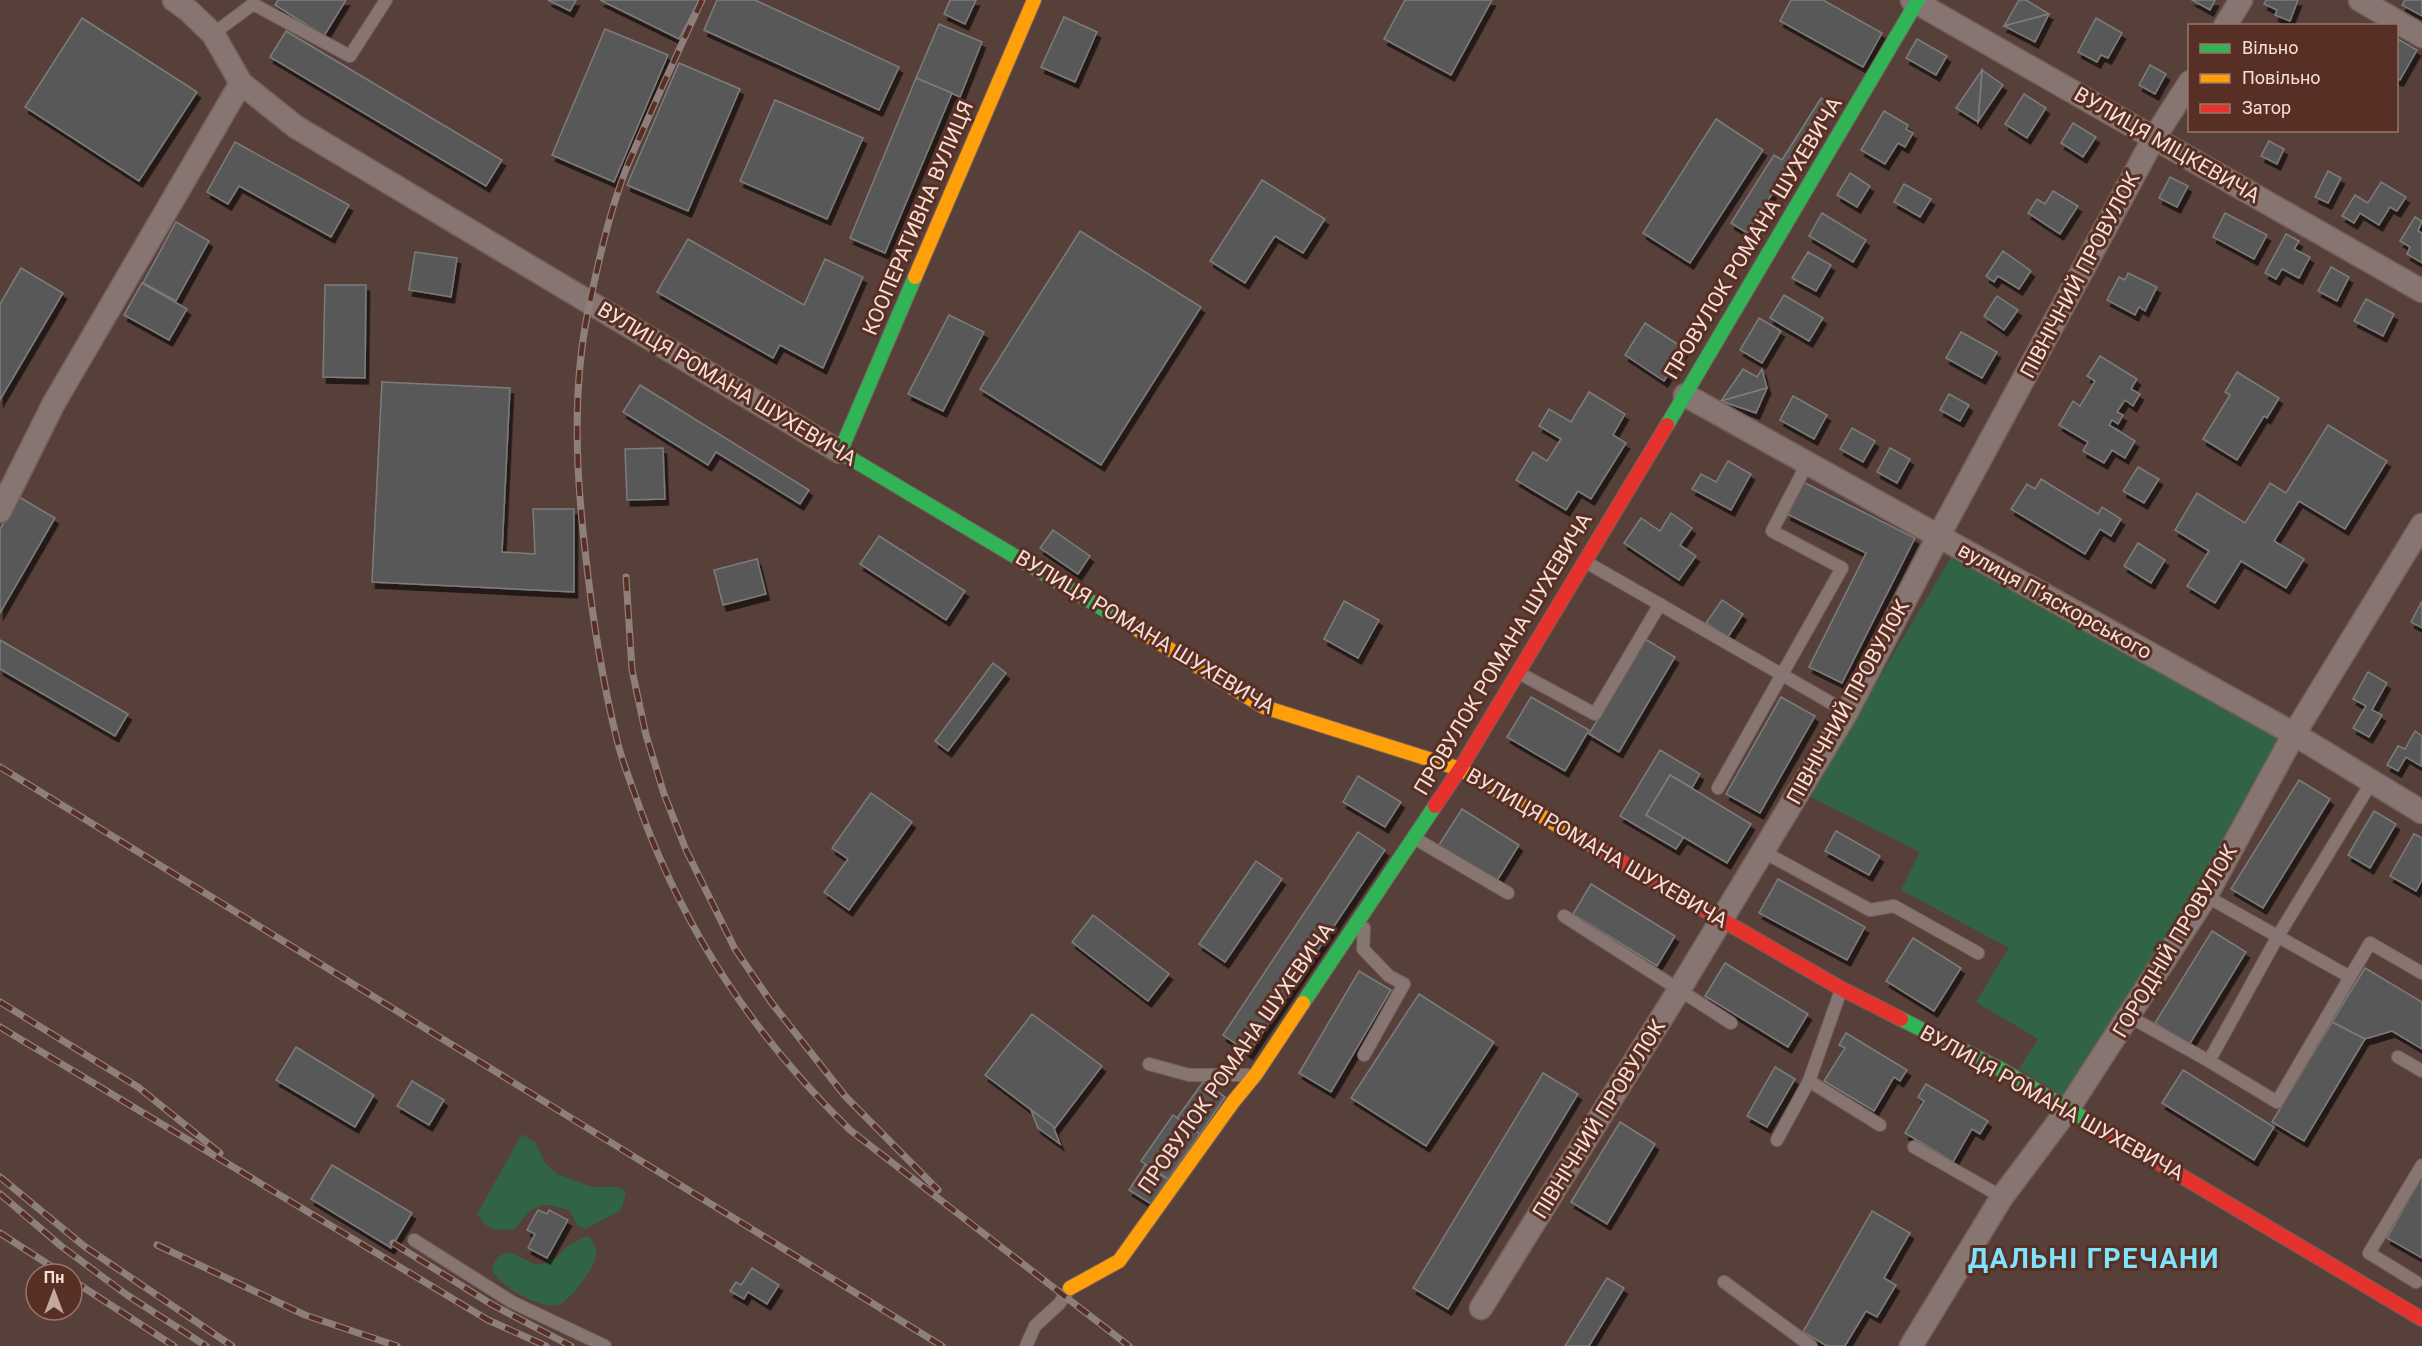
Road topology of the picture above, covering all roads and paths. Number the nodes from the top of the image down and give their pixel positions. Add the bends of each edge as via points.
1 (174, 0) edge
2 (386, 0) edge
3 (1034, 0) edge
4 (2241, 0) edge
5 (2360, 0) edge
6 (1916, 1) edge
7 (2226, 24) edge
8 (213, 34) junction
9 (2422, 36) edge
10 (241, 84) junction
11 (2188, 85) edge
12 (2154, 138) junction
13 (2422, 291) edge
14 (1685, 395) junction
15 (840, 452) junction
16 (1808, 462) junction
17 (2, 502) edge
18 (2422, 525) edge
19 (1938, 537) junction
20 (1585, 561) junction
21 (1660, 604) junction
22 (1518, 672) junction
23 (1783, 675) junction
24 (1847, 712) junction
25 (2294, 734) junction
26 (1460, 769) junction
27 (2371, 783) junction
28 (1718, 788) dead end
29 (2422, 812) edge
30 (1414, 838) junction
31 (1764, 852) junction
32 (1508, 893) dead end
33 (2206, 896) junction
34 (1366, 909) junction
35 (1564, 916) dead end
36 (1721, 919) junction
37 (2278, 936) junction
38 (1978, 953) dead end
39 (2422, 973) edge
40 (2350, 977) junction
41 (1842, 989) junction
42 (1679, 990) junction
43 (2130, 1017) junction
44 (1731, 1023) dead end
45 (1364, 1055) dead end
46 (2398, 1057) dead end
47 (2209, 1060) junction
48 (1149, 1064) dead end
49 (2422, 1071) edge
50 (1256, 1074) junction
51 (1809, 1081) junction
52 (2068, 1109) junction
53 (1880, 1125) dead end
54 (1777, 1140) dead end
55 (1914, 1147) dead end
56 (2422, 1166) edge
57 (2002, 1197) junction
58 (414, 1240) dead end
59 (1724, 1282) dead end
60 (2415, 1282) dead end
61 (1070, 1288) joint
62 (1481, 1308) dead end
63 (2422, 1319) edge
64 (1806, 1344) edge
65 (605, 1346) edge
66 (1026, 1346) edge
67 (1911, 1346) edge

1 - 8 street, ВУЛИЦЯ РОМАНА ШУХЕВИЧА
2 - 8 lane via 350,56 253,4
3 - 15 street, КООПЕРАТИВНА ВУЛИЦЯ
4 - 7 street
5 - 9 street
6 - 12 street, ВУЛИЦЯ МІЦКЕВИЧА
6 - 14 street, ПРОВУЛОК РОМАНА ШУХЕВИЧА
8 - 10 street, ВУЛИЦЯ РОМАНА ШУХЕВИЧА
10 - 15 street, ВУЛИЦЯ РОМАНА ШУХЕВИЧА via 296,127
10 - 17 street via 54,402
11 - 12 street, ПІВНІЧНИЙ ПРОВУЛОК
12 - 13 street, ВУЛИЦЯ МІЦКЕВИЧА
12 - 19 street, ПІВНІЧНИЙ ПРОВУЛОК
14 - 16 street, вулиця Пʼяскорського
14 - 20 street, ПРОВУЛОК РОМАНА ШУХЕВИЧА
15 - 26 street, ВУЛИЦЯ РОМАНА ШУХЕВИЧА via 1264,707
16 - 19 street, вулиця Пʼяскорського
16 - 23 lane via 1772,531 1842,568
18 - 25 street, ГОРОДНІЙ ПРОВУЛОК
19 - 24 street, ПІВНІЧНИЙ ПРОВУЛОК
19 - 25 street, вулиця Пʼяскорського
20 - 21 lane
20 - 22 street, ПРОВУЛОК РОМАНА ШУХЕВИЧА
21 - 22 lane via 1595,714
21 - 23 lane
22 - 26 street, ПРОВУЛОК РОМАНА ШУХЕВИЧА
23 - 24 lane
23 - 28 lane
24 - 31 street, ПІВНІЧНИЙ ПРОВУЛОК
25 - 27 street, вулиця Пʼяскорського
25 - 33 street, ГОРОДНІЙ ПРОВУЛОК
26 - 30 street, ПРОВУЛОК РОМАНА ШУХЕВИЧА
26 - 36 street, ВУЛИЦЯ РОМАНА ШУХЕВИЧА
27 - 29 street, вулиця Пʼяскорського
27 - 37 lane
30 - 32 lane
30 - 34 street, ПРОВУЛОК РОМАНА ШУХЕВИЧА
31 - 36 street, ПІВНІЧНИЙ ПРОВУЛОК
31 - 38 lane via 1870,910 1894,906
33 - 37 lane
33 - 43 street, ГОРОДНІЙ ПРОВУЛОК
34 - 45 lane via 1363,949 1389,976 1404,984
34 - 50 street, ПРОВУЛОК РОМАНА ШУХЕВИЧА
35 - 42 lane
36 - 41 street, ВУЛИЦЯ РОМАНА ШУХЕВИЧА
36 - 42 street, ПІВНІЧНИЙ ПРОВУЛОК
37 - 40 lane
37 - 47 lane
39 - 40 lane via 2370,943
40 - 47 lane via 2277,1102
41 - 51 lane
41 - 52 street, ВУЛИЦЯ РОМАНА ШУХЕВИЧА via 2002,1070
42 - 44 lane
42 - 62 street, ПІВНІЧНИЙ ПРОВУЛОК
43 - 47 lane
43 - 52 street, ГОРОДНІЙ ПРОВУЛОК
46 - 49 lane
48 - 50 lane via 1189,1075
50 - 61 street, ПРОВУЛОК РОМАНА ШУХЕВИЧА via 1119,1261
51 - 53 lane
51 - 54 lane
52 - 57 street, ГОРОДНІЙ ПРОВУЛОК
52 - 63 street, ВУЛИЦЯ РОМАНА ШУХЕВИЧА
55 - 57 lane
56 - 60 lane via 2369,1253
57 - 67 street, ГОРОДНІЙ ПРОВУЛОК
58 - 65 lane via 512,1302
59 - 64 lane
61 - 66 lane via 1035,1326

